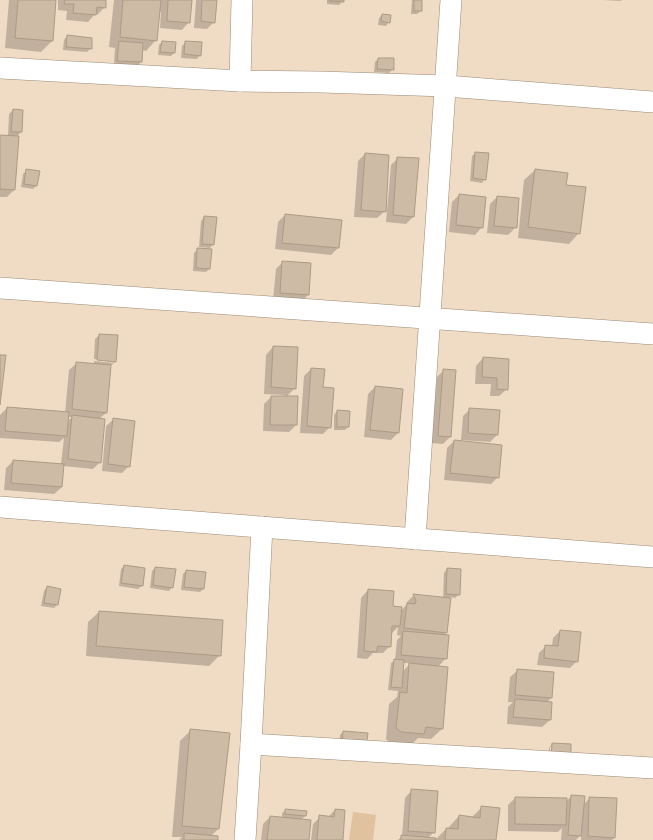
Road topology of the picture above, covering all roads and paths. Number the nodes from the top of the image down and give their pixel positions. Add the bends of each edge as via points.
1 (242, 0) edge
2 (451, 0) edge
3 (0, 68) edge
4 (240, 81) junction
5 (446, 86) junction
6 (653, 102) edge
7 (0, 288) edge
8 (430, 317) junction
9 (653, 334) edge
10 (0, 507) edge
11 (262, 527) junction
12 (416, 539) junction
13 (653, 557) edge
14 (251, 744) junction
15 (653, 768) edge
16 (245, 840) edge

1 - 4 street
2 - 5 street
3 - 4 street
4 - 5 street
5 - 6 street
5 - 8 street
7 - 8 street
8 - 9 street
8 - 12 street
10 - 11 street
11 - 12 street
11 - 14 street
12 - 13 street
14 - 15 street
14 - 16 street

